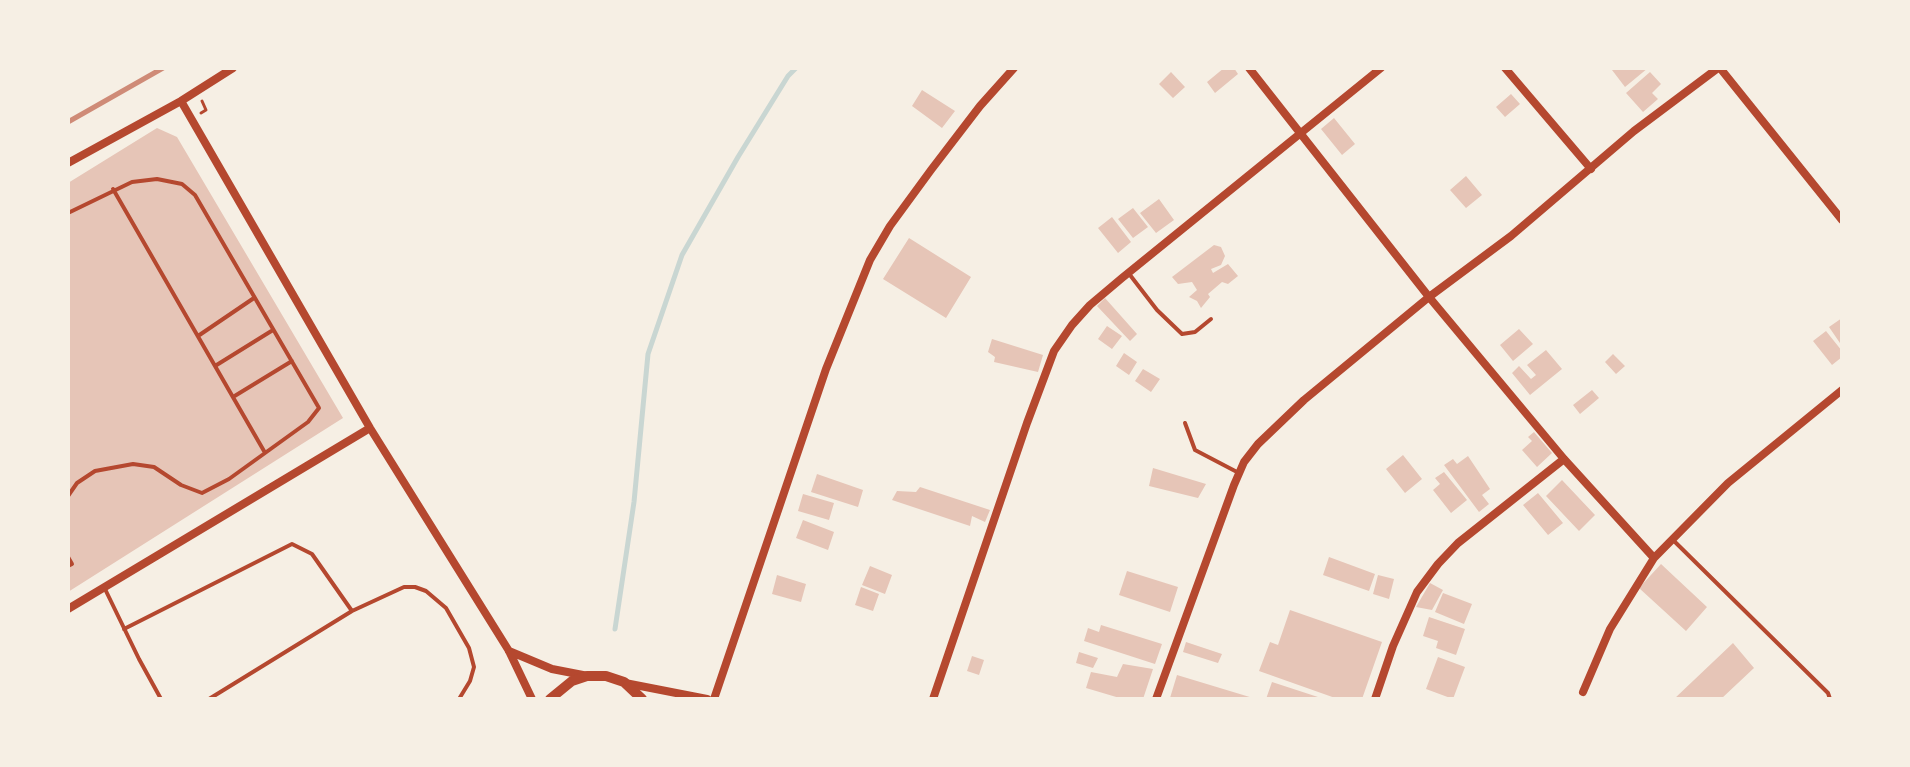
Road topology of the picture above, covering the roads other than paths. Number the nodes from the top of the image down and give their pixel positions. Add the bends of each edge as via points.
1 (233, 68) edge
2 (1014, 68) edge
3 (1249, 68) edge
4 (1381, 68) edge
5 (1505, 68) edge
6 (1719, 68) edge
7 (181, 101) junction
8 (1302, 134) junction
9 (68, 163) edge
10 (1591, 169) junction
11 (113, 189) junction
12 (68, 213) edge
13 (1842, 220) edge
14 (1128, 273) junction
15 (1429, 297) junction
16 (254, 298) junction
17 (1211, 319) dead end
18 (273, 330) junction
19 (198, 336) junction
20 (292, 361) junction
21 (215, 366) junction
22 (1842, 390) edge
23 (233, 397) junction
24 (1185, 423) dead end
25 (370, 428) junction
26 (264, 451) junction
27 (1564, 459) junction
28 (1239, 473) junction
29 (68, 496) edge
30 (1672, 539) junction
31 (68, 557) edge
32 (1654, 558) junction
33 (70, 565) edge
34 (104, 587) junction
35 (68, 609) edge
36 (352, 611) junction
37 (124, 629) junction
38 (509, 651) junction
39 (589, 676) junction
40 (624, 682) junction
41 (1583, 692) dead end
42 (161, 699) edge
43 (209, 699) edge
44 (459, 699) edge
45 (532, 699) edge
46 (550, 699) edge
47 (642, 699) edge
48 (706, 699) edge
49 (714, 699) edge
50 (933, 699) edge
51 (1156, 699) edge
52 (1375, 699) edge
53 (1830, 699) edge

1 - 7 street
2 - 49 street via 931,170 870,260 826,369
3 - 8 street
4 - 8 street
5 - 10 street
6 - 10 street
6 - 13 street
7 - 9 street
7 - 25 street
8 - 14 street
8 - 15 street
10 - 15 street
11 - 12 lane
11 - 16 lane via 157,179 182,184 195,195
11 - 19 lane
14 - 17 lane via 1182,334 1195,332
14 - 50 street via 1090,305 1054,351
15 - 27 street
15 - 28 street via 1295,409 1258,444
16 - 18 lane
16 - 19 lane
18 - 20 lane
18 - 21 lane
19 - 21 lane
20 - 23 lane
20 - 26 lane via 319,408 308,422
21 - 23 lane
22 - 30 street via 1762,453
23 - 26 lane
24 - 28 lane via 1195,450
25 - 34 street
25 - 38 street
26 - 29 lane via 202,493 142,464 103,468
27 - 32 street
27 - 52 street via 1438,564 1417,592
28 - 51 street
30 - 32 street
30 - 53 lane
31 - 33 lane
32 - 41 street via 1610,629
34 - 35 street
34 - 37 lane
36 - 37 lane via 312,554 292,544
36 - 43 lane
36 - 44 lane via 404,587 438,600 469,648 474,667
37 - 42 lane
38 - 39 street via 552,669
38 - 45 street
39 - 40 street
39 - 46 street via 572,681
40 - 47 street
40 - 48 street

